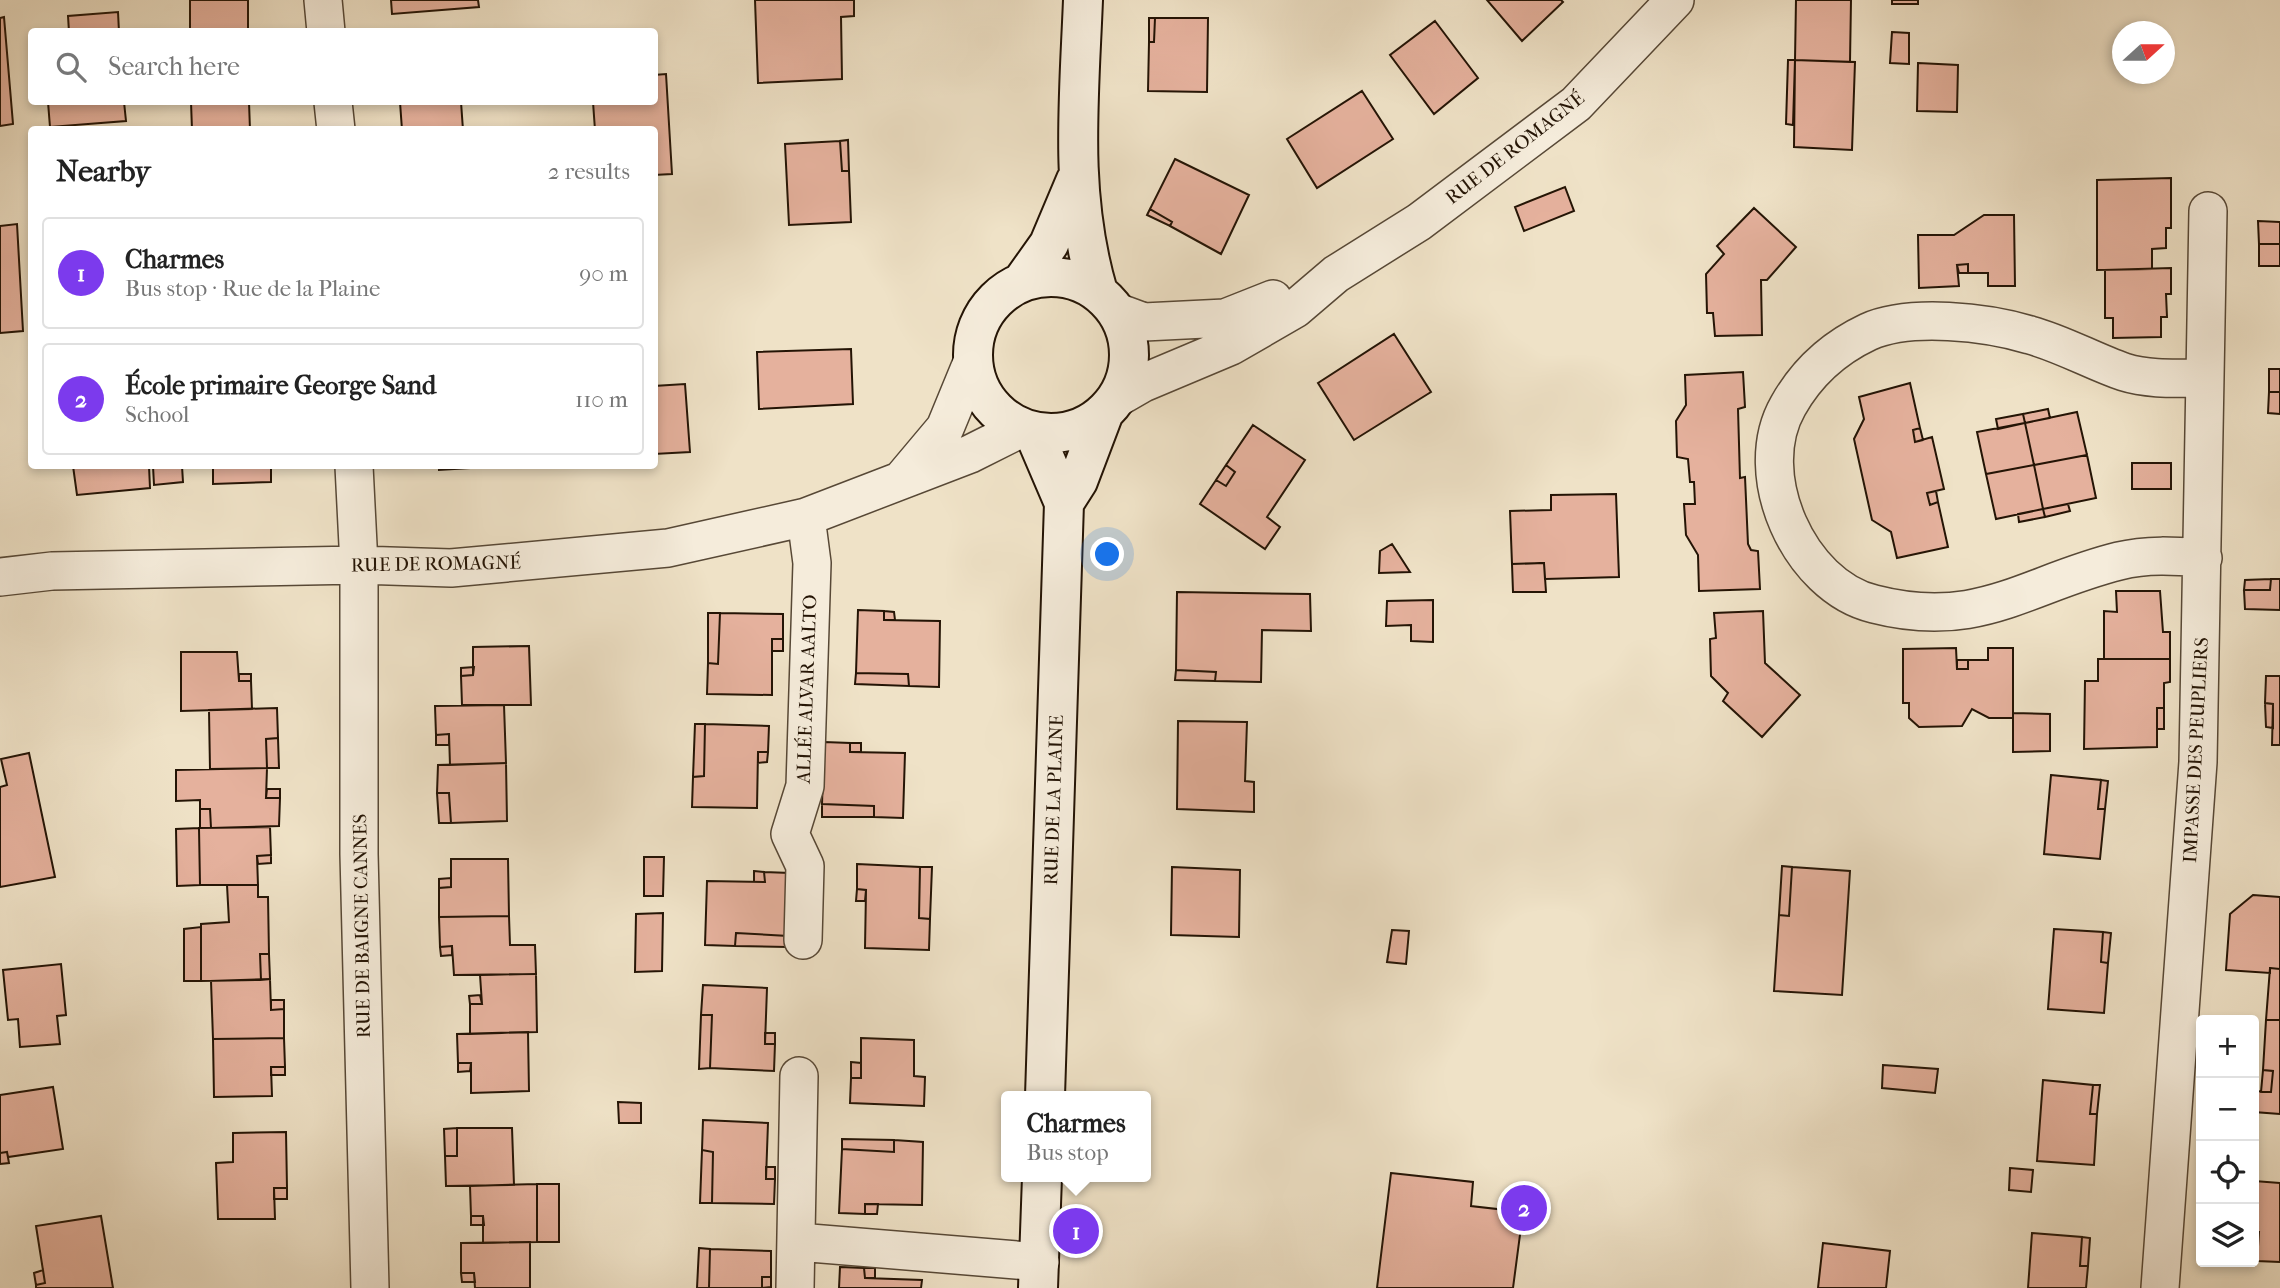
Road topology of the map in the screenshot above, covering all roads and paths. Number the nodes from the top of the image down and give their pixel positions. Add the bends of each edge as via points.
1 (323, 0) edge
2 (1083, 0) edge
3 (1675, 0) edge
4 (326, 28) edge
5 (334, 105) edge
6 (336, 126) edge
7 (1077, 179) junction
8 (2208, 211) dead end
9 (1336, 274) junction
10 (1022, 282) junction
11 (1108, 302) junction
12 (972, 360) junction
13 (2203, 378) junction
14 (1110, 407) junction
15 (1028, 431) junction
16 (354, 469) edge
17 (903, 478) junction
18 (1064, 503) junction
19 (806, 517) junction
20 (2203, 558) junction
21 (359, 565) junction
22 (0, 577) edge
23 (803, 940) dead end
24 (799, 1076) dead end
25 (1045, 1091) edge
26 (1042, 1182) edge
27 (798, 1242) junction
28 (1039, 1275) edge
29 (370, 1288) edge
30 (795, 1288) edge
31 (2160, 1288) edge

1 - 4 street
2 - 7 street
3 - 9 street, RUE DE ROMAGNÉ via 1576,104 1419,222
5 - 6 street
7 - 10 street via 1049,244
7 - 11 street via 1086,250
8 - 13 street, IMPASSE DES PEUPLIERS
9 - 11 street, RUE DE ROMAGNÉ via 1225,317 1144,322
9 - 14 street, RUE DE ROMAGNÉ via 1295,309 1231,346 1143,383
10 - 11 street via 1048,276 1074,280
10 - 12 street via 1000,295 985,313 975,335
11 - 14 street via 1127,332 1130,355 1127,378
12 - 15 street via 988,401 1002,417
12 - 17 street, RUE DE ROMAGNÉ via 945,428
13 - 20 street, IMPASSE DES PEUPLIERS
13 - 20 street via 2126,372 2029,334 1987,326 1912,323 1871,331 1831,352 1809,375 1787,407 1776,465 1791,532 1811,562 1838,588 1872,604 1951,612 1991,606 2121,560 2162,555
14 - 15 street via 1083,428 1059,434
14 - 18 street, RUE DE LA PLAINE
15 - 17 street, RUE DE ROMAGNÉ
15 - 18 street, RUE DE LA PLAINE
16 - 21 street, RUE DE BAIGNE CANNES
17 - 19 street, RUE DE ROMAGNÉ
18 - 25 street, RUE DE LA PLAINE
19 - 21 street, RUE DE ROMAGNÉ via 668,548 540,562 451,568
19 - 23 street, ALLÉE ALVAR AALTO via 812,563 805,786 790,834 805,866
20 - 31 street, IMPASSE DES PEUPLIERS via 2198,762
21 - 22 street, RUE DE ROMAGNÉ via 52,571
21 - 29 street, RUE DE BAIGNE CANNES via 359,854
24 - 27 street
26 - 28 street
27 - 28 street
27 - 30 street

